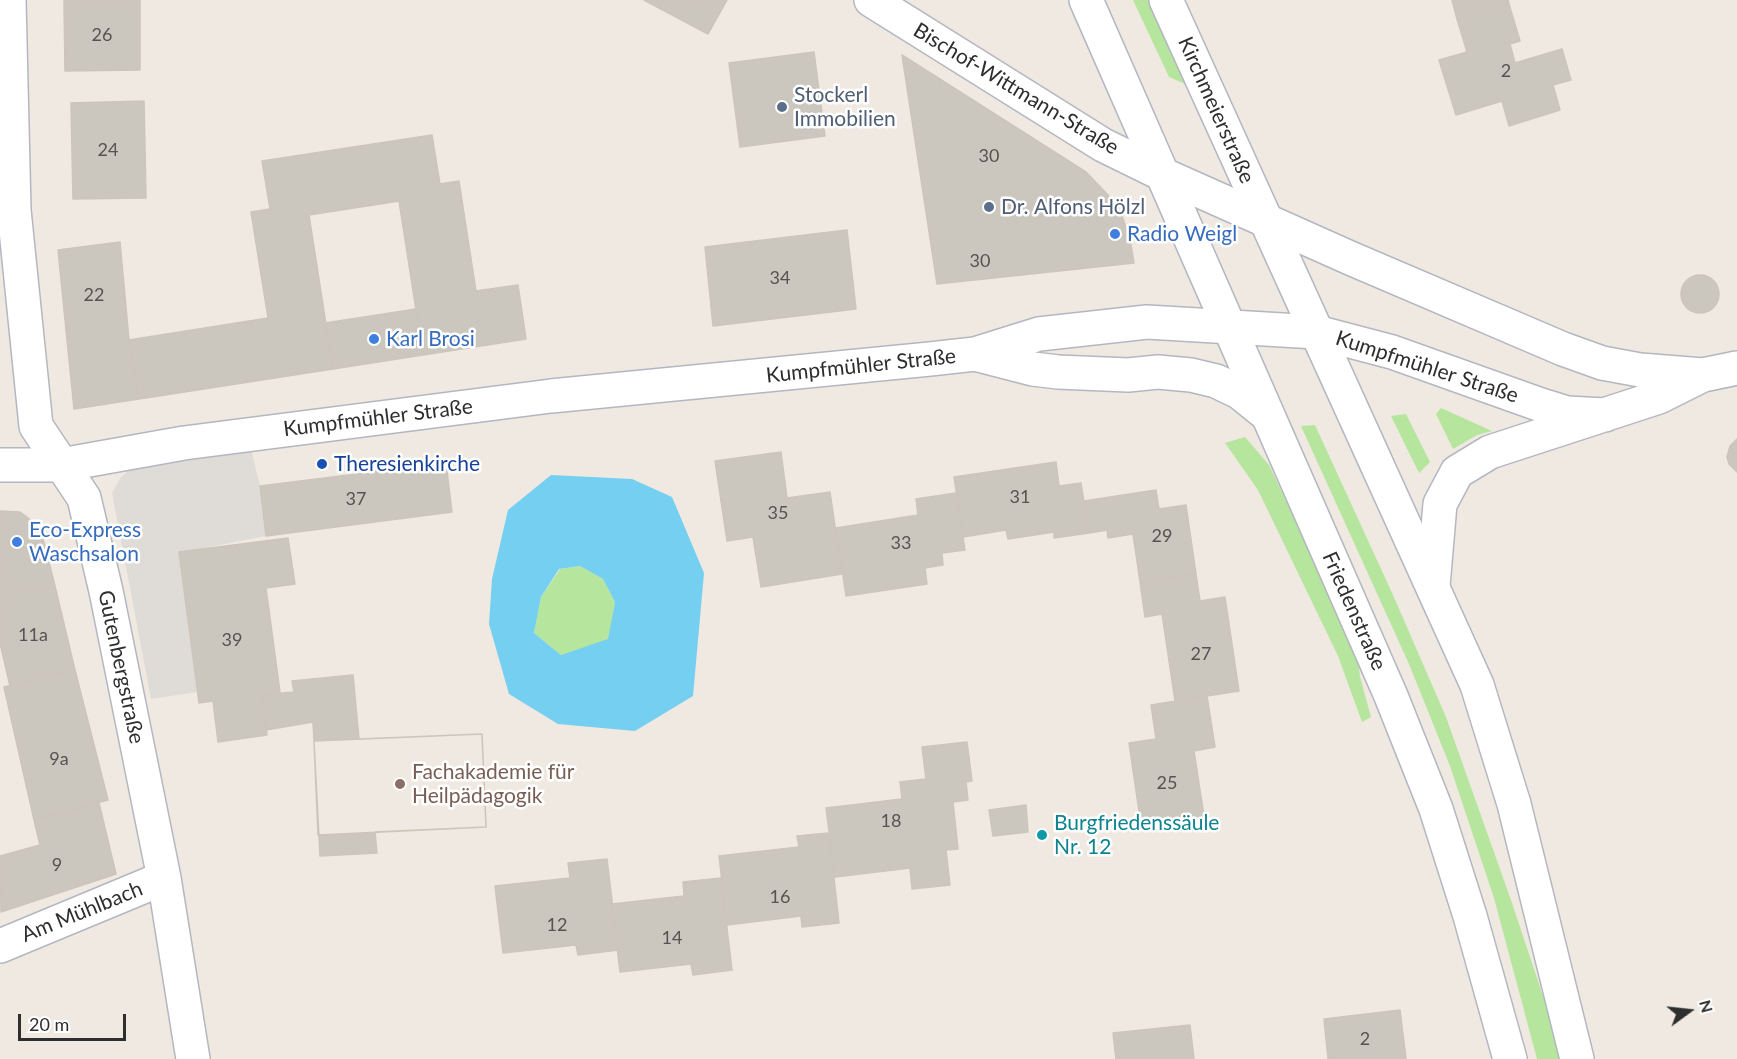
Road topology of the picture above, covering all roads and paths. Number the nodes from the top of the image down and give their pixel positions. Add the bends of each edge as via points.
1 (9, 0) edge
2 (871, 0) edge
3 (1086, 0) edge
4 (1166, 0) edge
5 (1164, 175) junction
6 (1266, 220) junction
7 (1227, 325) junction
8 (1316, 332) junction
9 (975, 354) junction
10 (1723, 371) edge
11 (1265, 413) junction
12 (1605, 415) junction
13 (0, 465) edge
14 (61, 465) junction
15 (1433, 586) junction
16 (164, 878) junction
17 (0, 946) edge
18 (193, 1059) edge
19 (1510, 1059) edge
20 (1577, 1059) edge

1 - 14 street, Gutenbergstraße via 14,210 22,315 36,426
2 - 5 street, Bischof-Wittmann-Straße via 1103,146
3 - 5 street
4 - 6 street, Kirchmeierstraße
5 - 6 street, Kumpfmühler Straße
5 - 7 street, Friedenstraße
6 - 8 street
6 - 10 street, Kumpfmühler Straße via 1602,363 1640,370
7 - 8 street, Kumpfmühler Straße
7 - 9 street, Kumpfmühler Straße via 1147,322 1039,334
7 - 11 street, Friedenstraße
8 - 12 street, Kumpfmühler Straße via 1420,362 1550,408
8 - 15 street
9 - 11 street via 1058,372 1191,375 1239,392
9 - 14 street, Kumpfmühler Straße via 550,396 184,443
10 - 12 street, Kumpfmühler Straße
11 - 19 street, Friedenstraße via 1436,809
12 - 15 street via 1490,452 1457,472 1440,504
13 - 14 street, Kumpfmühler Straße
14 - 16 street, Gutenbergstraße via 84,498
15 - 20 street via 1478,685 1494,735
16 - 17 street, Am Mühlbach
16 - 18 street, Gutenbergstraße

